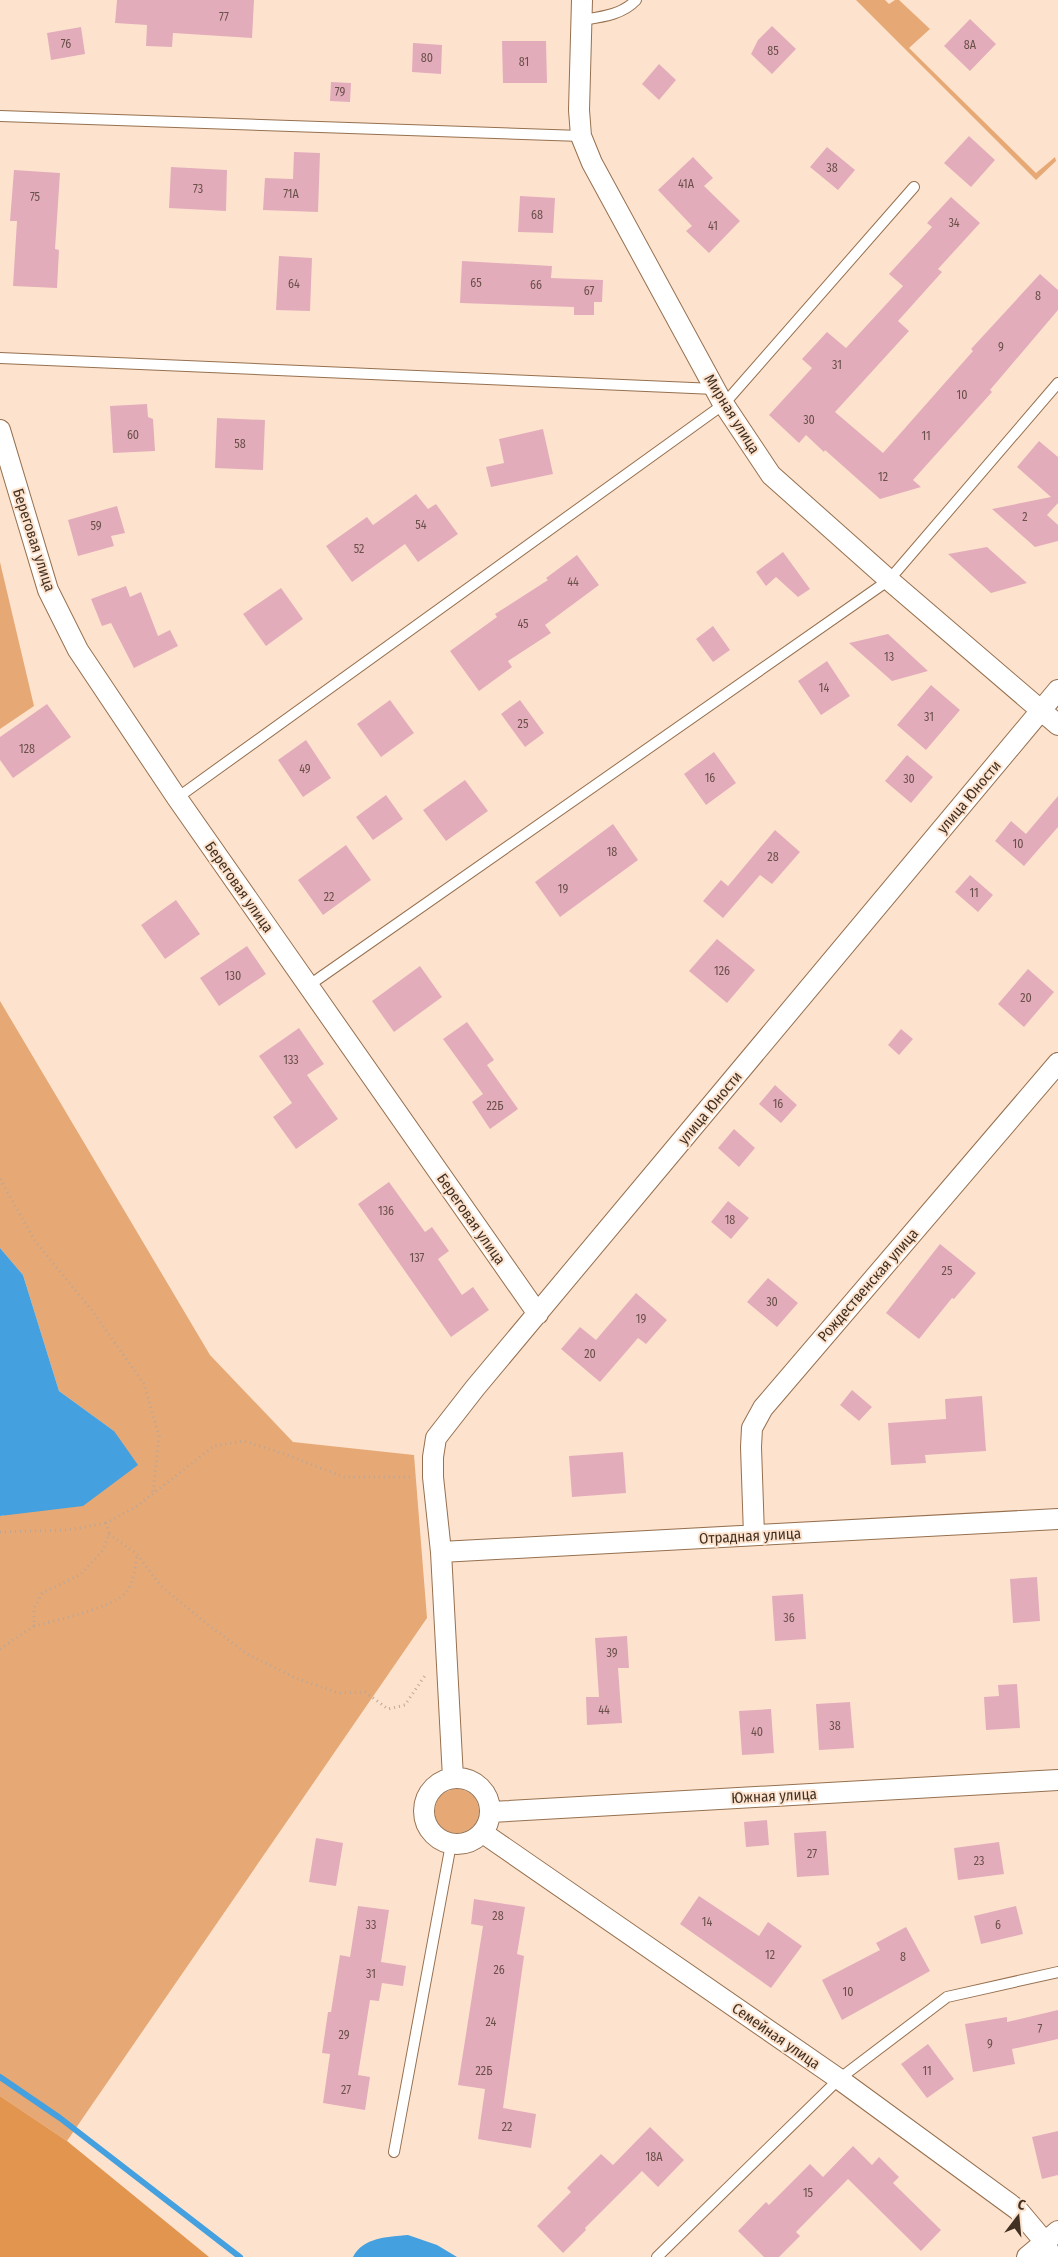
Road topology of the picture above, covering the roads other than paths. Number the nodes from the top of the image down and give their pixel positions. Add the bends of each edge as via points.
1 (636, 0) edge
2 (582, 10) edge
3 (0, 116) edge
4 (581, 136) junction
5 (914, 187) dead end
6 (0, 358) edge
7 (1058, 383) edge
8 (720, 397) junction
9 (0, 430) edge
10 (889, 580) junction
11 (1058, 690) edge
12 (1041, 711) junction
13 (1058, 726) edge
14 (177, 798) junction
15 (308, 986) junction
16 (1058, 1063) edge
17 (538, 1314) junction
18 (1058, 1519) edge
19 (754, 1536) junction
20 (442, 1552) junction
21 (453, 1778) junction
22 (1058, 1780) edge
23 (491, 1812) junction
24 (482, 1833) junction
25 (451, 1844) junction
26 (1058, 1972) edge
27 (839, 2079) junction
28 (394, 2152) dead end
29 (1051, 2243) edge
30 (657, 2257) edge
31 (1027, 2257) edge

1 - 2 lane via 624,10 606,16
2 - 4 street, Мирная улица
3 - 4 lane
4 - 8 street, Мирная улица via 592,163
5 - 8 lane
6 - 8 lane
7 - 10 lane
8 - 10 street, Мирная улица via 771,475
8 - 14 lane
9 - 14 street, Береговая улица via 48,590 78,650
10 - 12 street, Мирная улица
10 - 15 lane
11 - 12 street, улица Юности
12 - 13 street, Мирная улица
12 - 17 street, улица Юности
14 - 15 street, Береговая улица
15 - 17 street, Береговая улица
16 - 19 street, Рождественская улица via 763,1408 752,1428
17 - 20 street, улица Юности via 436,1438 433,1477
18 - 19 street, Отрадная улица
19 - 20 street, Отрадная улица
20 - 21 street, улица Юности
21 - 23 street via 475,1783 484,1791
21 - 25 street via 434,1786 424,1805 424,1815 432,1834
22 - 23 street, Южная улица
23 - 24 street
24 - 25 street via 474,1841
24 - 27 street, Семейная улица
25 - 28 lane
26 - 27 lane via 947,1997
27 - 29 street, Семейная улица via 1018,2210
27 - 30 lane
29 - 31 street

